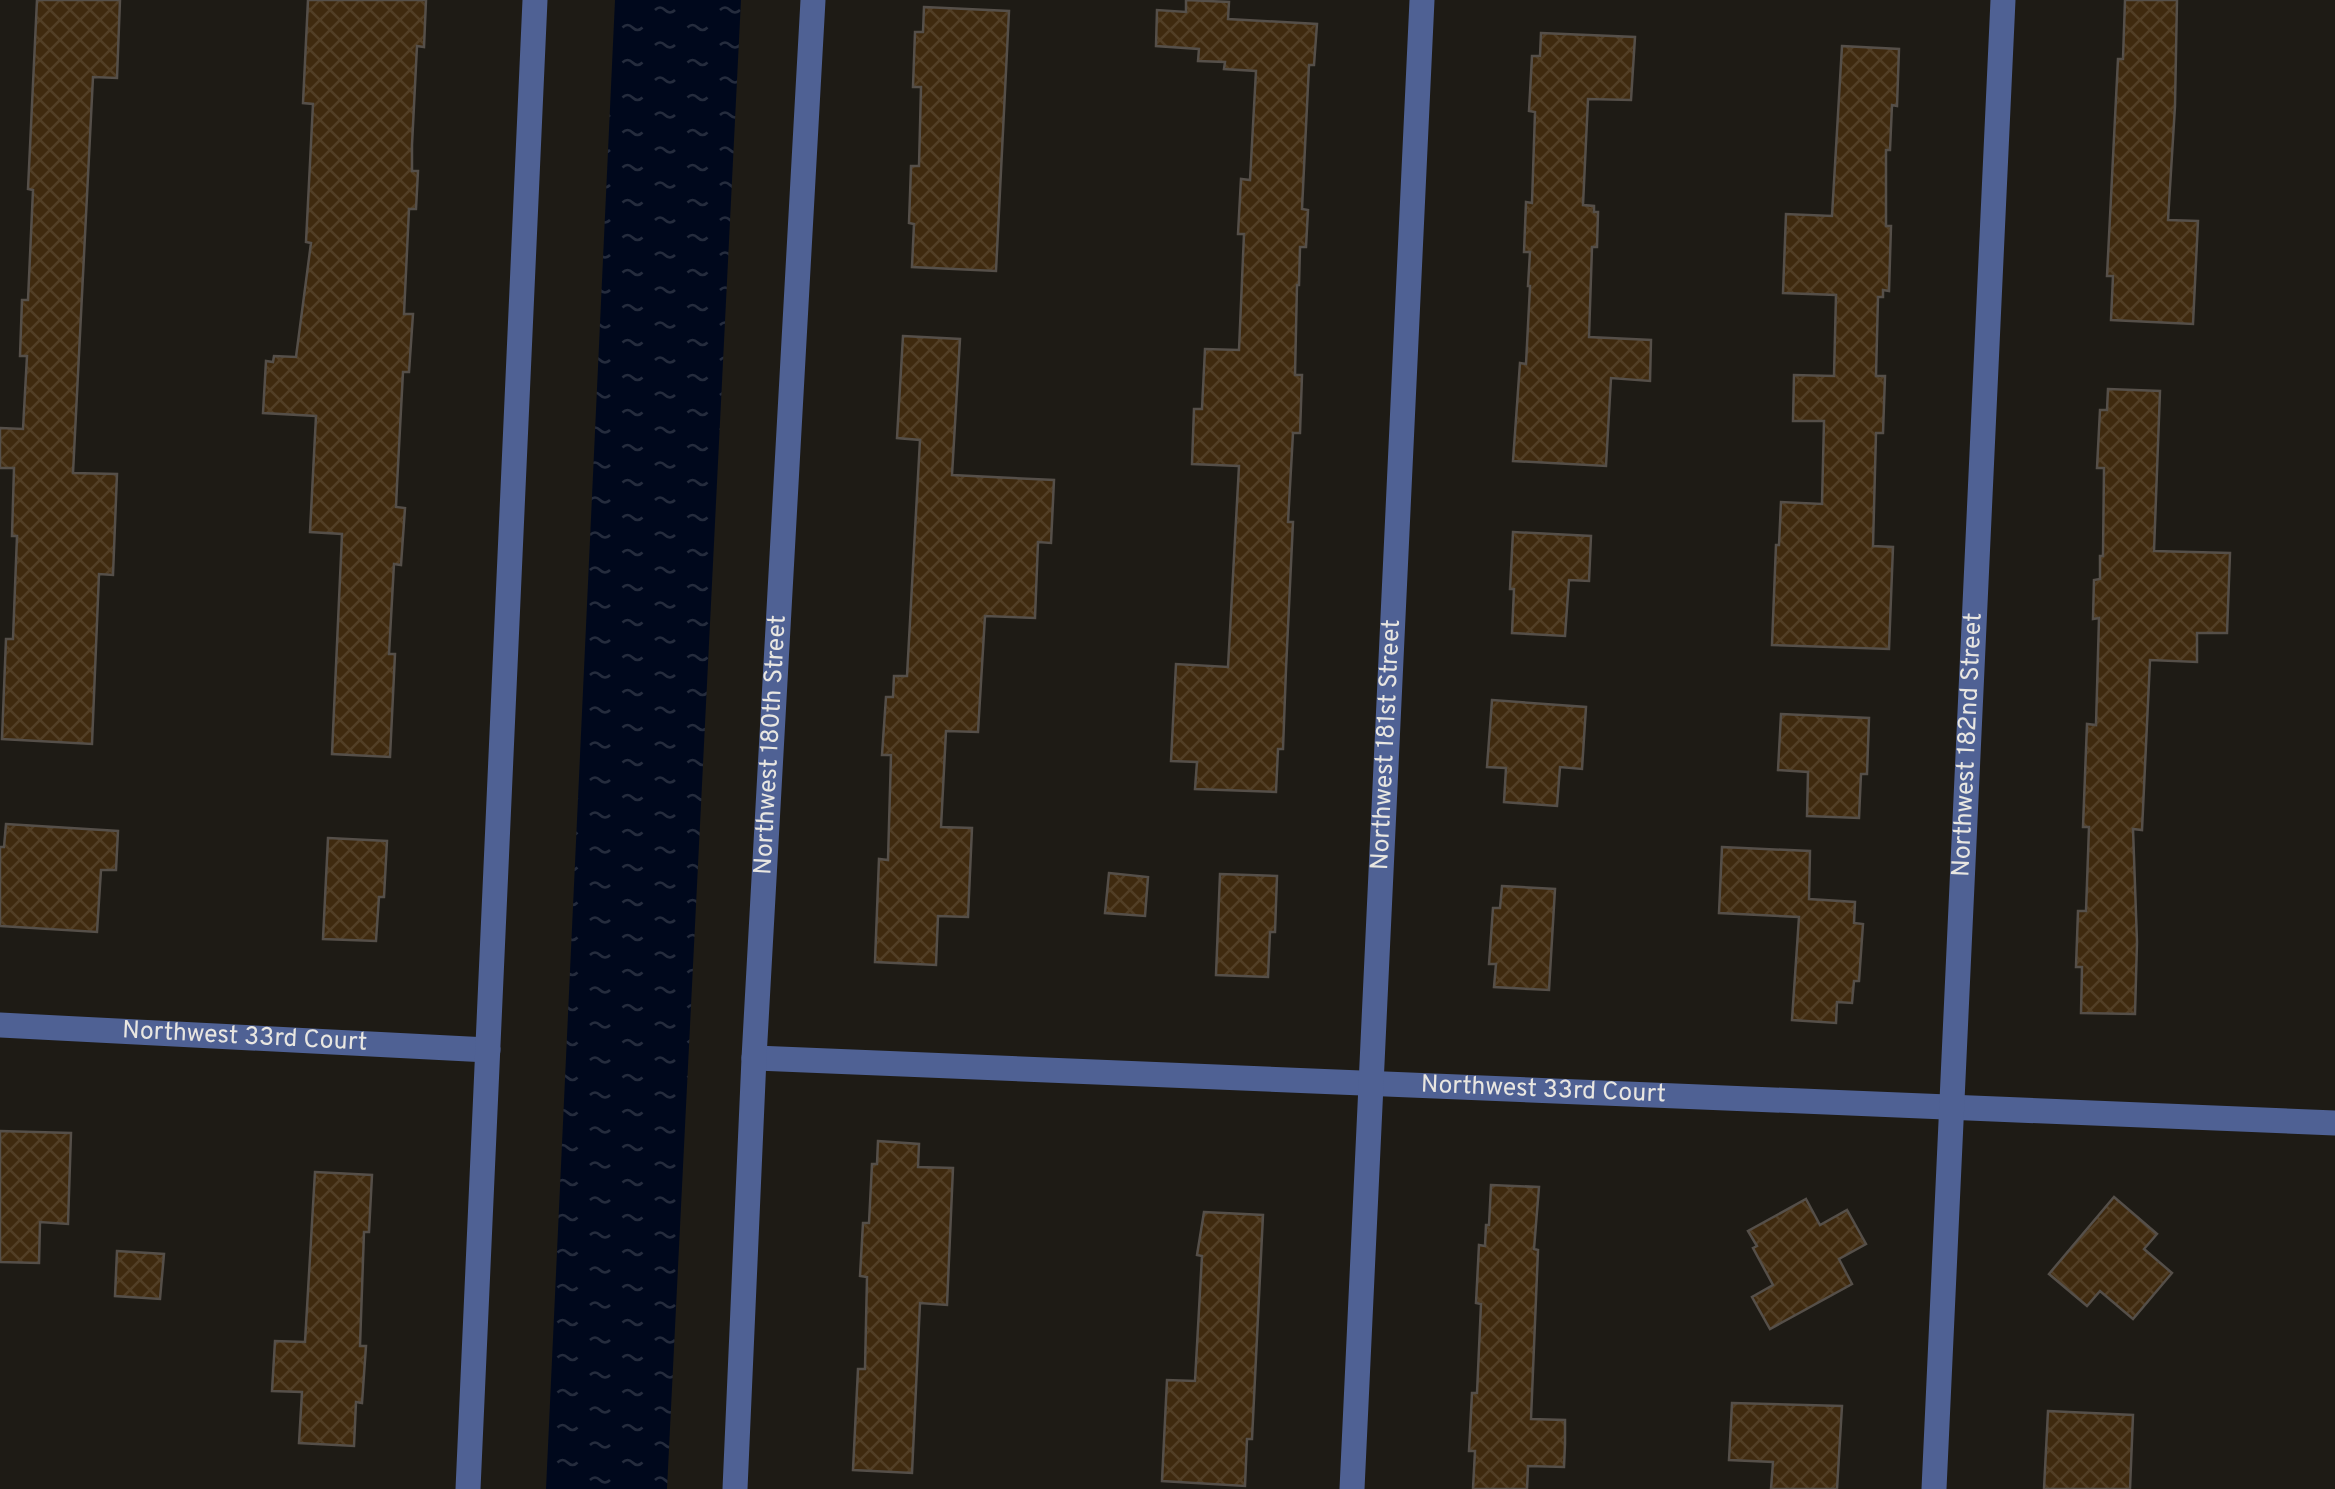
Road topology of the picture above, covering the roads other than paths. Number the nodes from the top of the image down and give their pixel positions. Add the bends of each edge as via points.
1 (535, 0) edge
2 (813, 0) edge
3 (1422, 0) edge
4 (2003, 0) edge
5 (0, 1025) edge
6 (488, 1050) junction
7 (754, 1058) junction
8 (1370, 1082) junction
9 (1950, 1107) junction
10 (2335, 1123) edge
11 (468, 1489) edge
12 (735, 1489) edge
13 (1352, 1489) edge
14 (1934, 1489) edge

1 - 6 street
2 - 7 street, Northwest 180th Street
3 - 8 street, Northwest 181st Street
4 - 9 street, Northwest 182nd Street
5 - 6 street, Northwest 33rd Court
6 - 11 street
7 - 8 street, Northwest 33rd Court
7 - 12 street, Northwest 180th Street
8 - 9 street, Northwest 33rd Court
8 - 13 street, Northwest 181st Street
9 - 10 street, Northwest 33rd Court
9 - 14 street, Northwest 182nd Street

